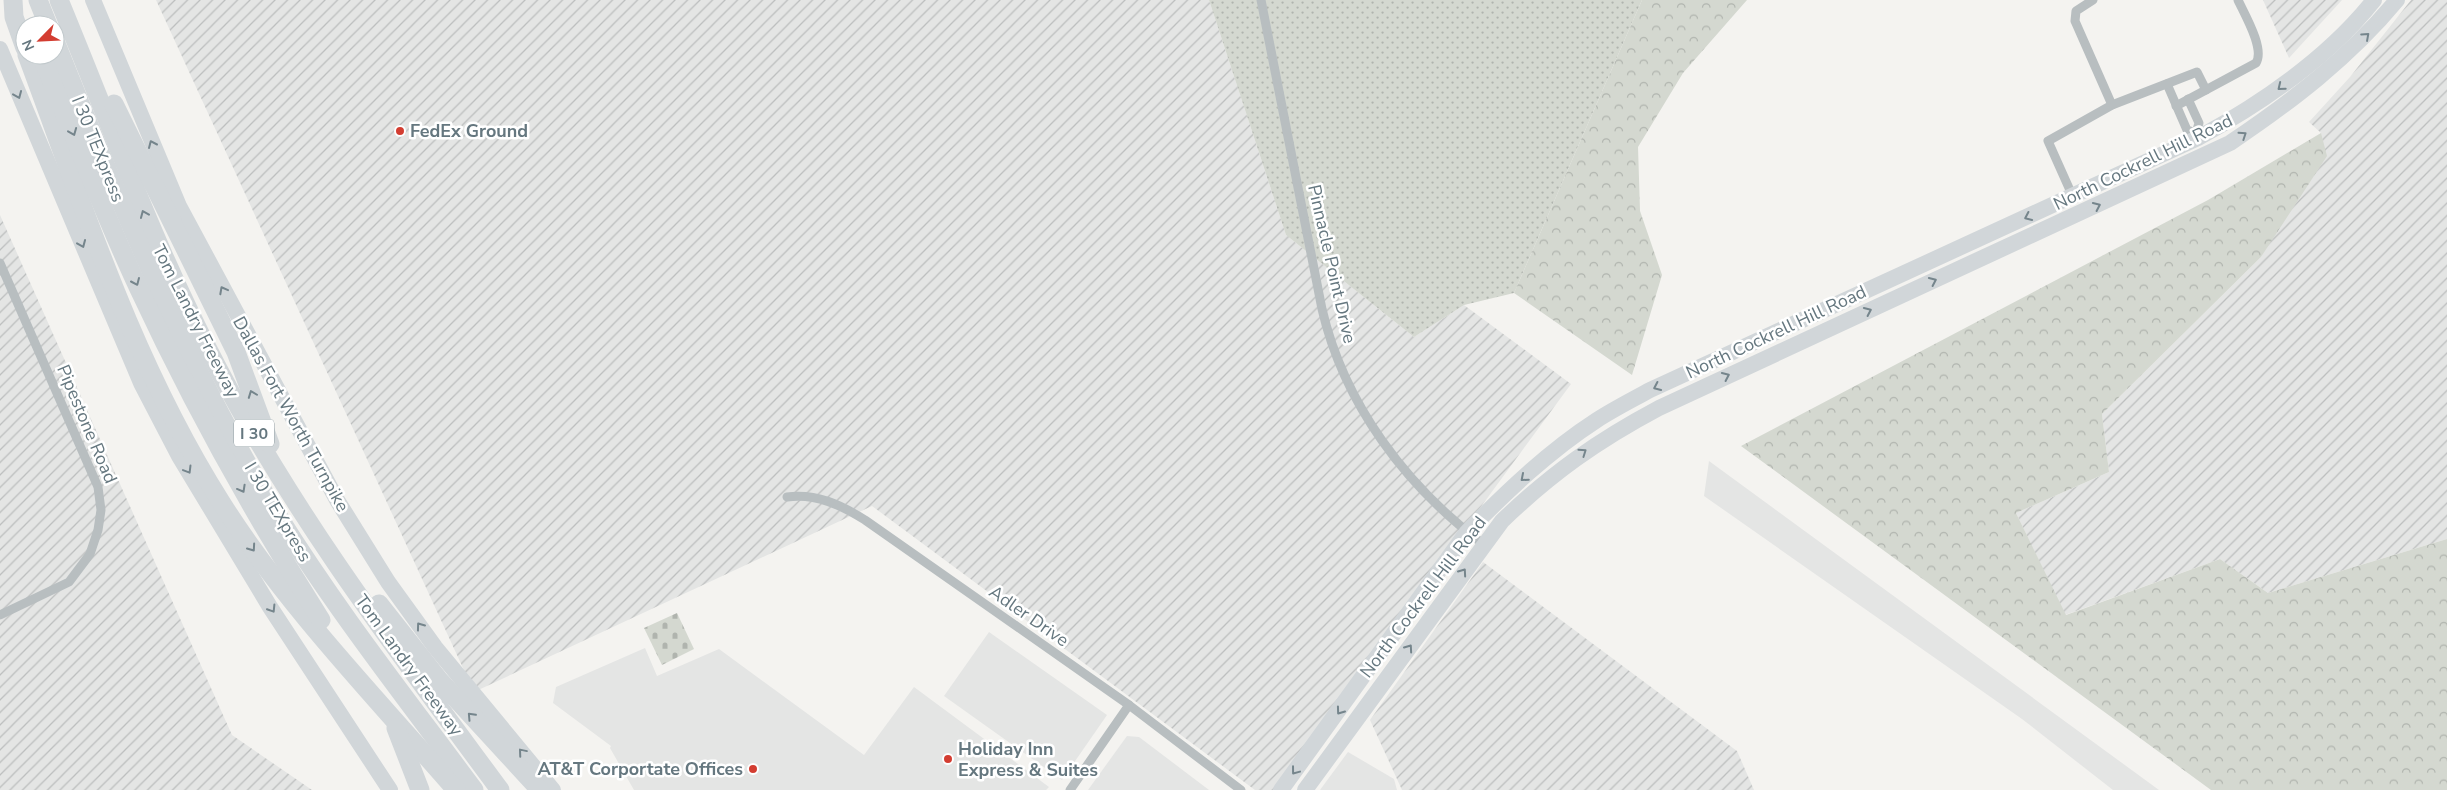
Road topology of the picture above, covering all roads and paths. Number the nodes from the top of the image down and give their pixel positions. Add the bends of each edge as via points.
1 (13, 0) edge
2 (19, 0) edge
3 (38, 0) edge
4 (59, 0) edge
5 (92, 0) edge
6 (1261, 0) edge
7 (2093, 0) edge
8 (2238, 0) edge
9 (2374, 0) edge
10 (2397, 0) edge
11 (25, 15) edge
12 (44, 15) edge
13 (15, 20) edge
14 (75, 39) junction
15 (0, 49) edge
16 (32, 65) edge
17 (45, 65) edge
18 (65, 65) edge
19 (2167, 84) junction
20 (2206, 90) junction
21 (2188, 99) junction
22 (2112, 105) junction
23 (2176, 106) junction
24 (2197, 135) junction
25 (2206, 155) junction
26 (2073, 197) junction
27 (0, 263) edge
28 (787, 497) dead end
29 (1467, 532) junction
30 (1483, 544) junction
31 (325, 549) junction
32 (0, 614) edge
33 (1129, 705) junction
34 (396, 728) junction
35 (390, 790) edge
36 (420, 790) edge
37 (440, 790) edge
38 (456, 790) edge
39 (460, 790) edge
40 (474, 790) edge
41 (500, 790) edge
42 (540, 790) edge
43 (553, 790) edge
44 (1070, 790) edge
45 (1242, 790) edge
46 (1281, 790) edge
47 (1305, 790) edge

1 - 13 highway
2 - 11 highway
3 - 12 highway
4 - 14 highway, Tom Landry Freeway / I 30
43 -> 5 main road, Dallas Fort Worth Turnpike via 435,647 388,582 337,500 179,206
6 - 29 street, Pinnacle Point Drive via 1322,309 1336,356 1362,410 1389,450 1414,482
7 - 22 street via 2076,11 2075,21
8 - 20 street via 2259,48 2260,58
9 -> 24 main road, North Cockrell Hill Road via 2318,56 2273,93 2233,119
25 -> 10 main road, North Cockrell Hill Road via 2265,120 2308,88 2374,28
31 -> 14 highway, Tom Landry Freeway / I 30 via 264,451 188,310 136,195
39 -> 14 highway via 343,622 307,545 236,352 98,68
15 -> 35 main road via 141,383 178,456 270,607
16 -> 38 highway via 112,289 171,418 221,503 294,603
17 -> 34 highway, Tom Landry Freeway / I 30 via 138,288 194,403 289,570
18 - 40 highway, I 30 TEXpress via 144,259 242,452 314,573
19 - 20 street via 2197,72
19 - 22 street
19 - 23 street
20 - 21 street
21 - 23 street
21 - 24 street via 2199,124
22 - 26 street via 2048,141
23 - 24 street via 2187,130
24 - 25 street
24 - 26 main road, North Cockrell Hill Road
30 -> 25 main road, North Cockrell Hill Road via 1502,521 1564,466 1604,438 1658,408
26 -> 29 main road, North Cockrell Hill Road via 1650,390 1613,410 1538,466
27 - 32 street, Pipestone Road via 98,487 101,510 90,554 69,582
28 - 33 street, Adler Drive via 801,495 847,508
29 - 30 street, Pinnacle Point Drive
29 -> 46 main road, North Cockrell Hill Road
47 -> 30 main road, North Cockrell Hill Road
31 - 41 highway, Tom Landry Freeway / I 30
42 -> 31 highway via 439,680 356,574
33 - 44 street
33 - 45 street, Adler Drive
34 - 36 highway
34 - 37 highway, Tom Landry Freeway / I 30

